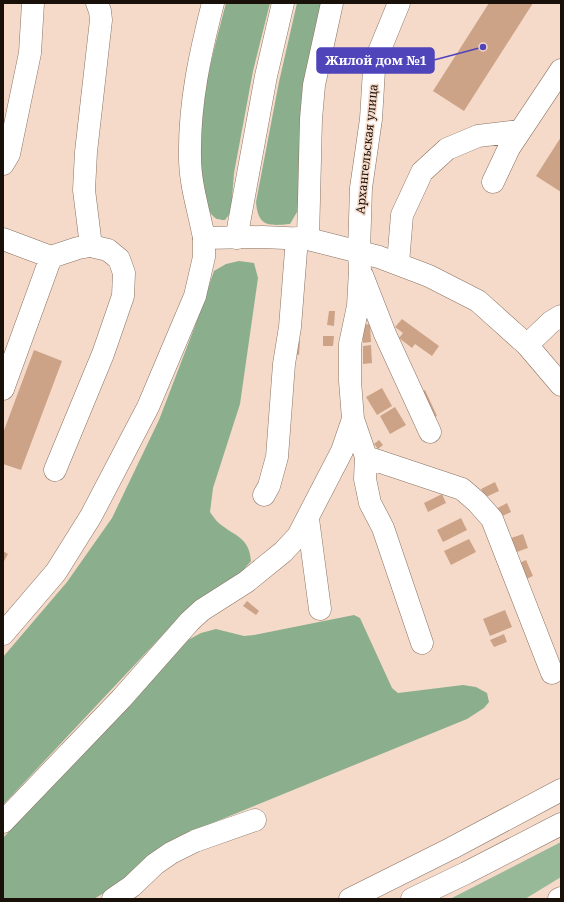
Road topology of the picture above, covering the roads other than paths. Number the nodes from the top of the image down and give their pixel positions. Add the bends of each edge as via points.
1 (33, 3) edge
2 (97, 3) edge
3 (213, 3) edge
4 (283, 3) edge
5 (332, 3) edge
6 (399, 3) edge
7 (561, 70) edge
8 (520, 131) junction
9 (3, 164) edge
10 (493, 182) dead end
11 (204, 238) junction
12 (238, 238) junction
13 (3, 239) edge
14 (303, 239) junction
15 (91, 246) junction
16 (51, 257) junction
17 (359, 260) junction
18 (398, 263) junction
19 (561, 316) edge
20 (527, 345) junction
21 (561, 385) edge
22 (3, 389) edge
23 (353, 419) junction
24 (430, 432) dead end
25 (366, 457) junction
26 (55, 470) dead end
27 (264, 495) dead end
28 (308, 519) junction
29 (320, 609) dead end
30 (3, 634) edge
31 (422, 643) dead end
32 (552, 673) dead end
33 (561, 790) edge
34 (255, 820) dead end
35 (3, 822) edge
36 (561, 824) edge
37 (113, 899) edge
38 (350, 899) edge
39 (412, 899) edge

1 - 9 main road via 30,53 9,154
2 - 15 main road via 101,20 84,190
3 - 11 main road via 192,99 190,158 194,198
4 - 12 main road via 266,76
5 - 14 main road via 314,92
6 - 17 main road, Архангельская улица via 374,70 371,118 361,188
7 - 8 main road
8 - 10 main road via 505,155
8 - 18 main road via 478,136 447,149 422,172 402,214
11 - 12 main road
11 - 30 main road via 204,257 195,296 148,407 91,516 56,572
12 - 14 main road
13 - 16 main road
14 - 17 main road
14 - 27 main road via 284,364 277,457
15 - 16 main road
15 - 26 main road via 108,250 119,259 124,273 123,296 103,354
16 - 22 main road
17 - 18 main road
17 - 23 main road, Архангельская улица via 358,306 350,344
17 - 24 main road via 385,334
18 - 20 main road via 478,301
19 - 20 main road
20 - 21 main road
23 - 25 main road
23 - 28 main road via 342,451
25 - 31 main road via 365,479 370,503 383,528
25 - 32 main road via 462,489 492,519
28 - 29 main road
28 - 35 main road via 298,536 283,552 246,582 202,610 190,621 121,699
33 - 38 main road
34 - 37 main road via 195,841 171,853
36 - 39 main road

